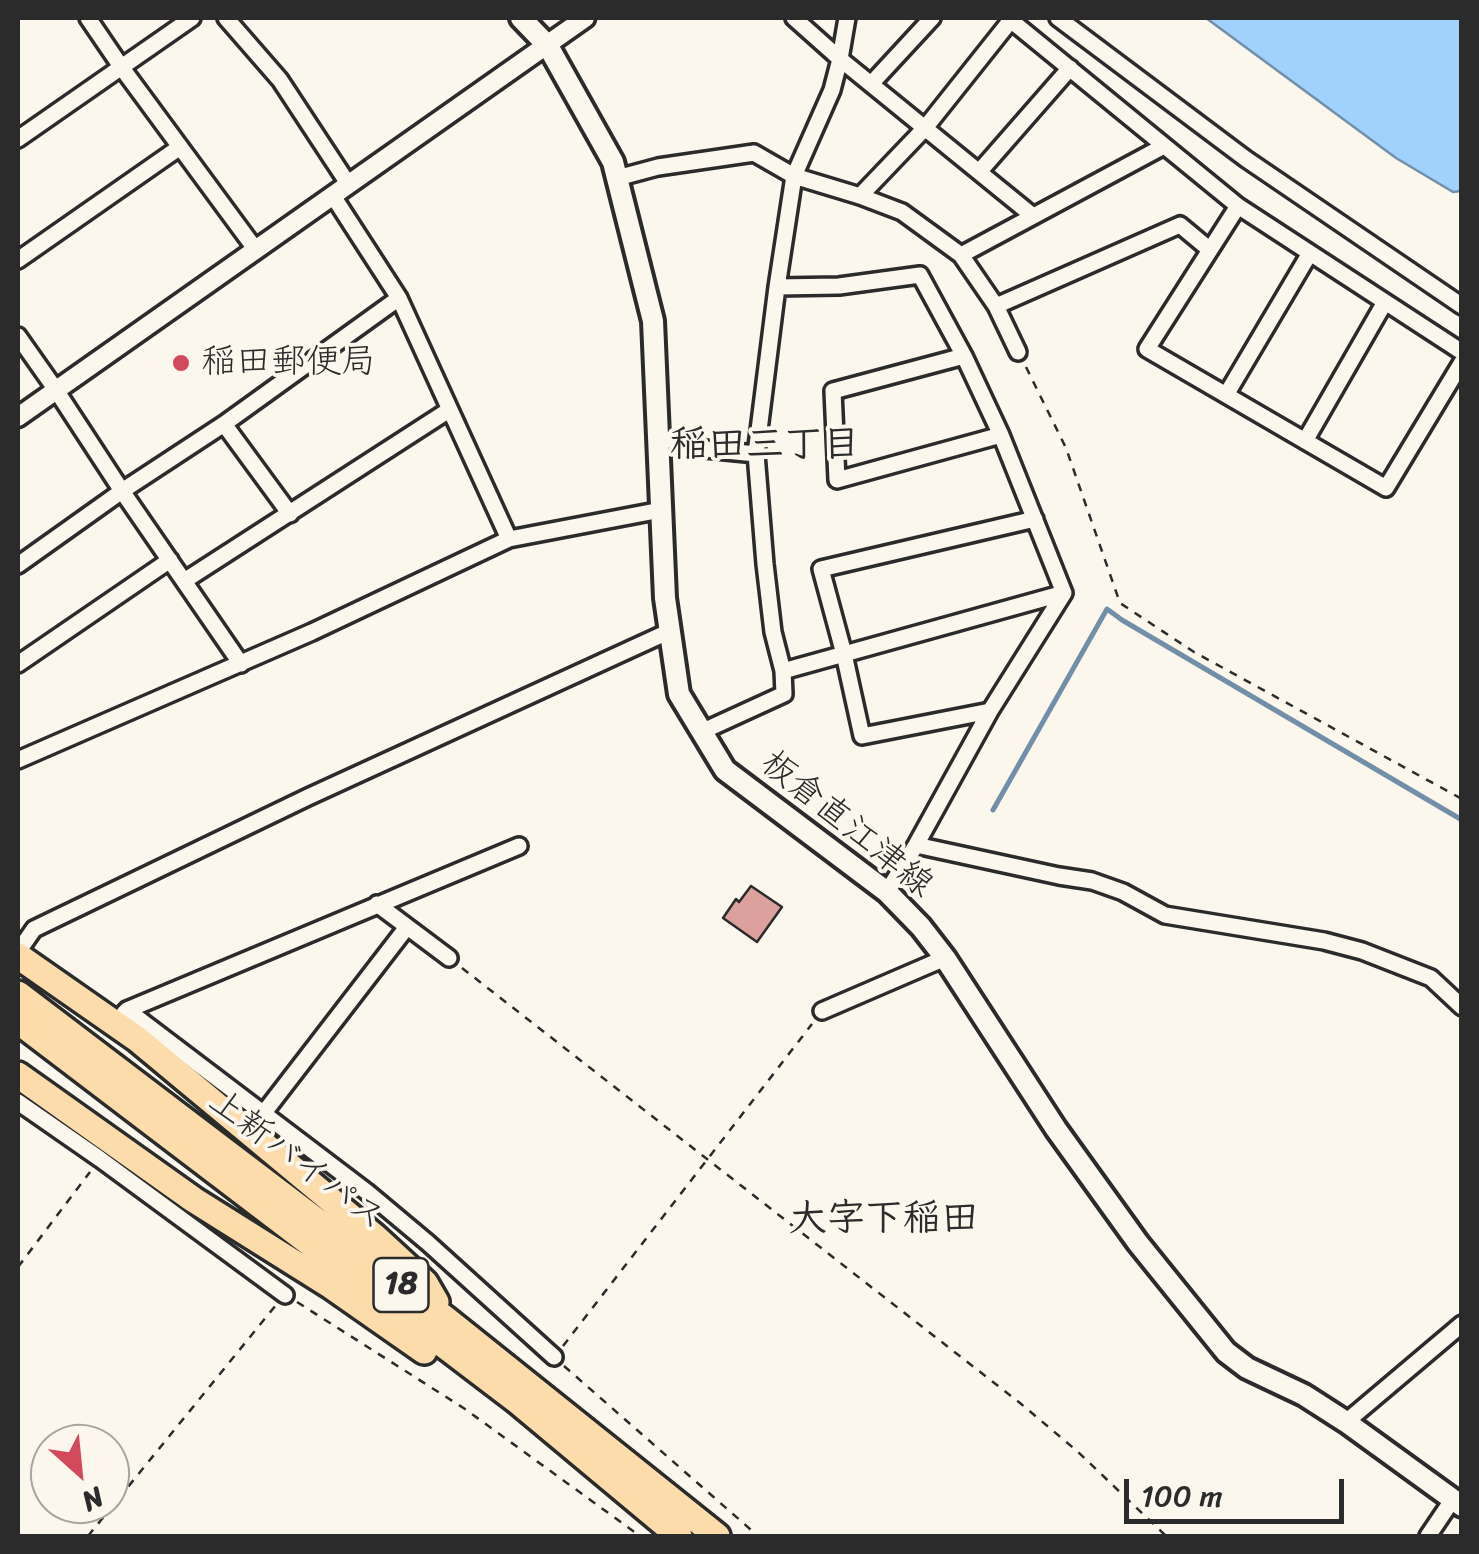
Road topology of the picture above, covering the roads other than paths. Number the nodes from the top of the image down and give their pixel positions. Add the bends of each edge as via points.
1 (88, 18) edge
2 (192, 18) edge
3 (226, 18) edge
4 (521, 18) edge
5 (585, 18) edge
6 (794, 18) edge
7 (847, 18) edge
8 (932, 18) edge
9 (1058, 18) edge
10 (1010, 19) edge
11 (548, 46) junction
12 (840, 60) junction
13 (122, 68) junction
14 (1070, 68) junction
15 (871, 84) junction
16 (925, 128) junction
17 (18, 139) edge
18 (1164, 146) junction
19 (180, 147) junction
20 (979, 172) junction
21 (794, 176) junction
22 (617, 178) junction
23 (349, 185) junction
24 (333, 196) junction
25 (860, 196) junction
26 (1238, 206) junction
27 (1033, 216) junction
28 (256, 250) junction
29 (1210, 250) junction
30 (1310, 253) junction
31 (961, 254) junction
32 (18, 260) edge
33 (777, 287) junction
34 (399, 298) junction
35 (1386, 302) junction
36 (996, 306) junction
37 (1462, 306) edge
38 (18, 336) edge
39 (1018, 352) road end
40 (1462, 352) edge
41 (964, 356) junction
42 (1462, 362) edge
43 (56, 390) junction
44 (1226, 395) junction
45 (449, 410) junction
46 (18, 417) edge
47 (224, 424) junction
48 (1001, 435) junction
49 (658, 437) junction
50 (1305, 440) junction
51 (756, 454) junction
52 (122, 491) junction
53 (661, 510) junction
54 (290, 514) junction
55 (1035, 519) junction
56 (509, 539) junction
57 (170, 560) junction
58 (18, 565) edge
59 (184, 581) junction
60 (1064, 593) junction
61 (670, 632) junction
62 (844, 654) junction
63 (18, 664) edge
64 (240, 664) junction
65 (783, 671) junction
66 (990, 712) junction
67 (701, 732) junction
68 (18, 760) edge
69 (519, 846) dead end
70 (916, 846) junction
71 (887, 892) junction
72 (377, 904) junction
73 (407, 927) junction
74 (18, 954) edge
75 (449, 958) road end
76 (945, 958) junction
77 (18, 994) edge
78 (1462, 1007) edge
79 (822, 1011) road end
80 (122, 1017) junction
81 (18, 1021) edge
82 (72, 1048) junction
83 (18, 1075) edge
84 (18, 1102) edge
85 (263, 1114) junction
86 (285, 1294) road end
87 (447, 1320) junction
88 (1462, 1324) edge
89 (554, 1357) road end
90 (1346, 1422) junction
91 (586, 1459) junction
92 (1457, 1503) edge
93 (679, 1536) edge
94 (718, 1536) edge
95 (1428, 1536) edge

1 - 13 street
2 - 13 street
3 - 23 street via 280,80
4 - 11 main road, 板倉直江津線
5 - 11 street
6 - 12 street
7 - 12 street
8 - 15 street
9 - 37 street via 1246,159
10 - 14 street
10 - 16 street
11 - 22 main road, 板倉直江津線
11 - 23 street
12 - 15 street
12 - 21 street
13 - 17 street
13 - 19 street
14 - 18 street
14 - 20 street
15 - 16 street
16 - 20 street
16 - 25 street
18 - 26 street
18 - 27 street
19 - 28 street
19 - 32 street
20 - 27 street
21 - 22 street via 754,154
21 - 25 street
21 - 33 street
22 - 49 main road, 板倉直江津線 via 653,321
23 - 24 street
24 - 28 street
24 - 34 street
25 - 31 street via 902,212
26 - 29 street
26 - 30 street
27 - 31 street
28 - 43 street
29 - 36 street via 1180,225
29 - 44 street via 1147,349
30 - 35 street
30 - 44 street
31 - 36 street
33 - 41 street via 920,275
33 - 51 street
34 - 45 street
34 - 47 street
35 - 40 street
35 - 50 street
36 - 39 street
38 - 43 street
41 - 48 street
41 - 48 street via 833,391 837,480
42 - 50 street via 1386,488
43 - 46 street
43 - 52 street
44 - 50 street
45 - 54 street
45 - 56 street
47 - 52 street
47 - 54 street
48 - 55 street
49 - 51 street
49 - 53 main road, 板倉直江津線
51 - 65 street via 773,632
52 - 57 street
52 - 58 street
53 - 56 street
53 - 61 main road, 板倉直江津線
54 - 59 street
55 - 60 street
55 - 62 street via 821,569
56 - 64 street
57 - 59 street
57 - 63 street
59 - 64 street
60 - 62 street
60 - 66 street
61 - 67 main road, 板倉直江津線 via 679,694
61 - 74 street via 34,929
62 - 65 street
62 - 66 street via 862,736
64 - 68 street
65 - 67 street via 784,694
66 - 70 street
67 - 71 main road, 板倉直江津線 via 725,770
69 - 72 street
70 - 71 street
70 - 78 street via 1092,881 1165,915 1362,951 1431,978
71 - 76 main road, 板倉直江津線
72 - 73 street
72 - 80 street
73 - 75 street
73 - 85 street
74 - 80 highway
76 - 79 street
76 - 90 main road, 板倉直江津線 via 1056,1129 1226,1352
77 - 82 highway, 上新バイパス / 18
80 - 85 street
80 - 87 highway via 425,1283
81 - 82 highway, 上新バイパス / 18
82 - 87 highway, 上新バイパス / 18
82 - 91 highway, 上新バイパス / 18
83 - 91 highway, 18
84 - 86 street
85 - 89 street via 428,1242
87 - 94 highway, 上新バイパス / 18
88 - 90 street
90 - 92 main road, 板倉直江津線
91 - 93 highway, 上新バイパス / 18
92 - 95 street

